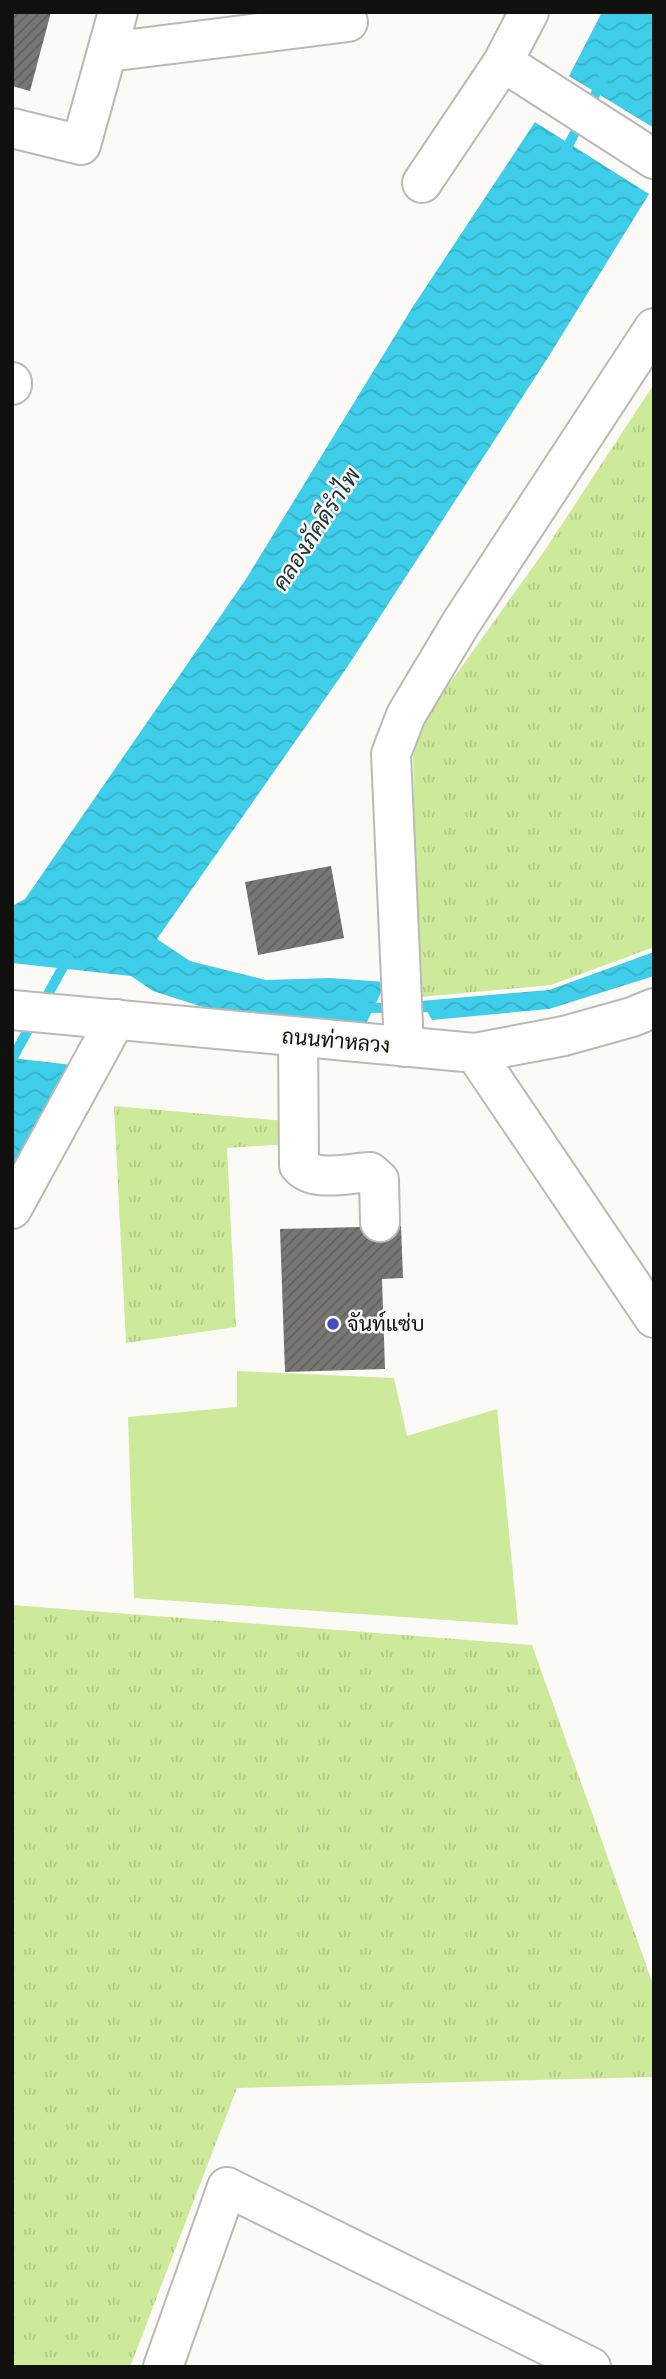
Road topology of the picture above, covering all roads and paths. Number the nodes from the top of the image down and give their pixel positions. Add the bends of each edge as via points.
1 (118, 12) edge
2 (529, 12) edge
3 (348, 23) dead end
4 (108, 52) junction
5 (503, 62) junction
6 (12, 128) edge
7 (654, 159) edge
8 (422, 183) dead end
9 (654, 328) edge
10 (654, 1008) edge
11 (12, 1010) edge
12 (104, 1019) junction
13 (298, 1038) junction
14 (404, 1047) junction
15 (475, 1053) junction
16 (12, 1209) edge
17 (380, 1222) dead end
18 (654, 1318) edge
19 (163, 2367) edge
20 (591, 2367) edge

1 - 4 street
2 - 5 street
3 - 4 street
4 - 6 street via 81,145
5 - 7 street
5 - 8 street
9 - 14 street via 461,623 406,715 391,754
10 - 15 street, ถนนท่าหลวง via 564,1037
11 - 12 street, ถนนท่าหลวง
12 - 13 street, ถนนท่าหลวง
12 - 16 street
13 - 14 street, ถนนท่าหลวง
13 - 17 street via 299,1165 314,1175 375,1175
14 - 15 street, ถนนท่าหลวง
15 - 18 street
19 - 20 street via 227,2187

